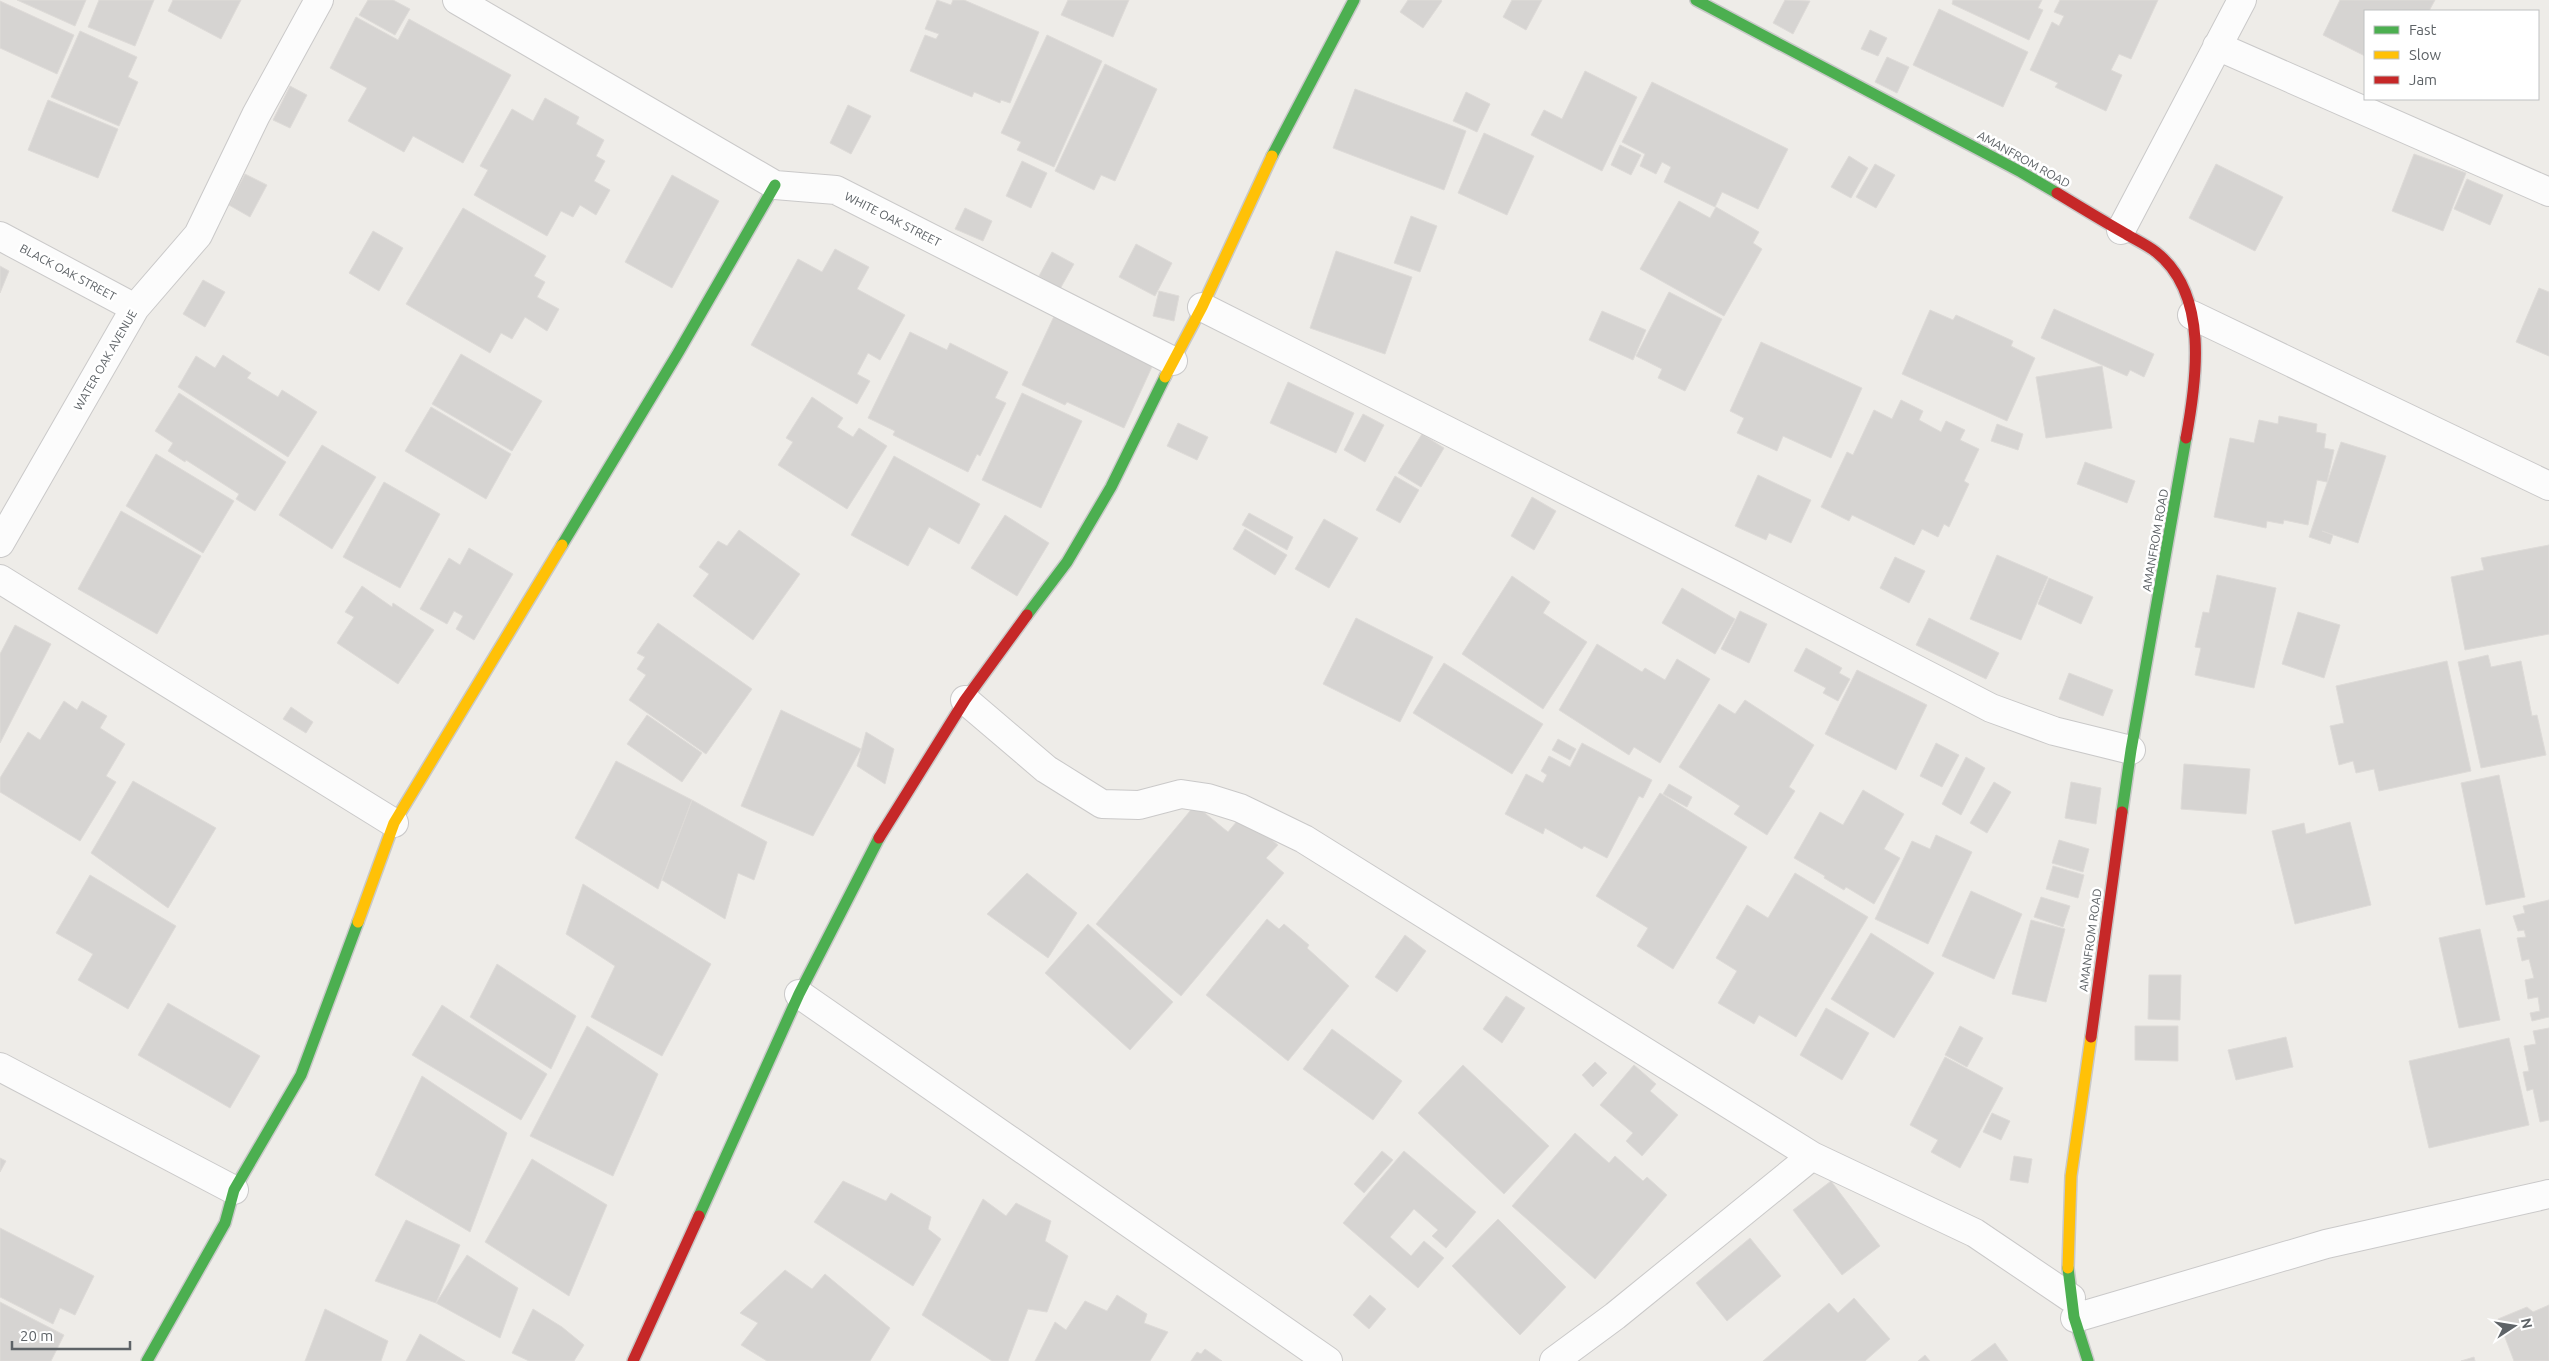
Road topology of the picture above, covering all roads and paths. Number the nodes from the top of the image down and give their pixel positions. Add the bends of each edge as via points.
1 (319, 0) edge
2 (457, 0) edge
3 (1354, 0) edge
4 (1696, 0) edge
5 (2242, 0) edge
6 (2217, 46) junction
7 (775, 185) junction
8 (2549, 192) edge
9 (2121, 230) junction
10 (0, 236) edge
11 (1202, 307) junction
12 (135, 308) junction
13 (2192, 316) junction
14 (1173, 361) junction
15 (2549, 486) edge
16 (0, 543) edge
17 (0, 580) edge
18 (966, 700) junction
19 (2131, 750) junction
20 (394, 823) junction
21 (799, 994) junction
22 (0, 1067) edge
23 (1812, 1156) junction
24 (234, 1190) junction
25 (2549, 1194) edge
26 (2073, 1308) junction
27 (147, 1361) edge
28 (633, 1361) edge
29 (1328, 1361) edge
30 (1554, 1361) edge
31 (2088, 1361) edge

1 - 12 street, WATER OAK AVENUE via 256,115 198,234
2 - 7 street, WHITE OAK STREET
3 - 11 street via 1279,141
4 - 9 street, AMANFROM ROAD via 2021,172
5 - 6 street
6 - 8 street
6 - 9 street
7 - 14 street, WHITE OAK STREET via 836,190
7 - 20 street via 673,361
9 - 13 street, AMANFROM ROAD via 2156,252 2180,278
10 - 12 street, BLACK OAK STREET
11 - 14 street
11 - 19 street via 1990,708 2054,731
12 - 16 street, WATER OAK AVENUE
13 - 15 street
13 - 19 street, AMANFROM ROAD via 2195,350 2193,401
14 - 18 street via 1111,487 1067,562
17 - 20 street
18 - 21 street via 881,834
18 - 23 street via 1046,769 1102,804 1139,805 1181,794 1208,798 1240,808 1304,840
19 - 26 street, AMANFROM ROAD via 2071,1176 2066,1234
20 - 24 street via 301,1075
21 - 28 street
21 - 29 street
22 - 24 street
23 - 26 street via 1975,1233
23 - 30 street via 1615,1316
24 - 27 street via 225,1223
25 - 26 street via 2326,1244
26 - 31 street, AMANFROM ROAD

